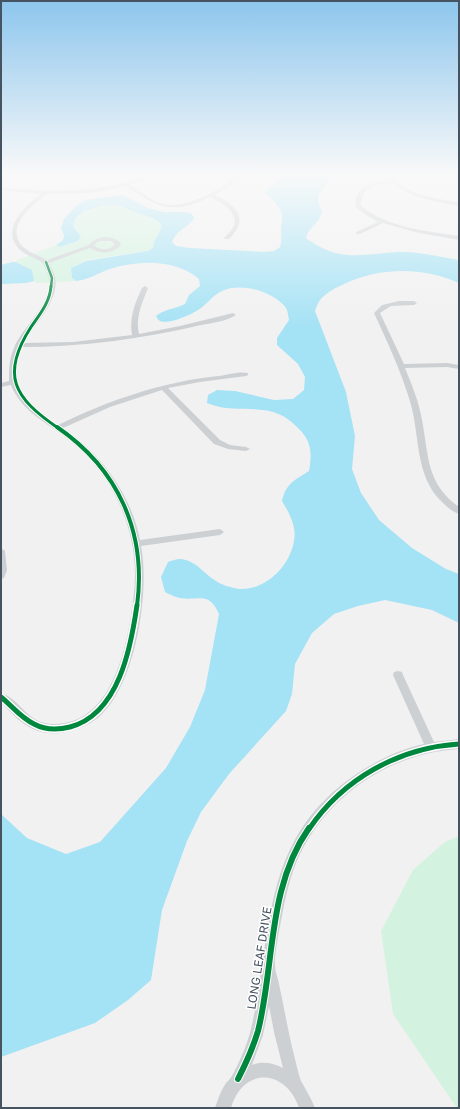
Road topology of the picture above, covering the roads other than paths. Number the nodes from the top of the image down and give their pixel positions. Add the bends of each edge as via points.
1 (12, 226) edge
2 (234, 226) edge
3 (374, 226) edge
4 (398, 226) edge
5 (358, 233) dead end
6 (227, 238) dead end
7 (459, 238) edge
8 (91, 246) dead end
9 (46, 262) junction
10 (145, 288) dead end
11 (414, 303) dead end
12 (233, 315) dead end
13 (136, 337) junction
14 (18, 345) junction
15 (402, 366) junction
16 (459, 367) edge
17 (246, 374) dead end
18 (13, 383) junction
19 (1, 385) edge
20 (164, 388) junction
21 (58, 428) junction
22 (246, 449) dead end
23 (459, 511) edge
24 (220, 532) dead end
25 (137, 544) junction
26 (1, 551) edge
27 (1, 576) edge
28 (398, 675) dead end
29 (1, 697) edge
30 (459, 744) edge
31 (430, 746) junction
32 (269, 966) junction
33 (238, 1080) junction
34 (295, 1085) junction
35 (222, 1107) edge
36 (307, 1108) edge

1 - 9 street via 15,241
2 - 6 street via 233,233
3 - 5 street
4 - 7 street
8 - 9 street
9 - 14 street via 53,277 48,299
10 - 13 street via 137,305 133,327
11 - 15 street via 389,304 381,307 377,313
12 - 13 street
13 - 14 street via 76,344
14 - 18 street via 12,358
15 - 16 street
15 - 23 street via 417,412 430,479 439,495
17 - 20 street
18 - 19 street
18 - 21 street via 37,414
20 - 21 street via 117,401
20 - 22 street via 217,442 228,447
21 - 25 street via 78,442 116,487
24 - 25 street
25 - 29 street via 140,573 132,643 120,677 104,706 88,720 71,728 57,730 28,721
26 - 27 street
28 - 31 street
30 - 31 street, LONG LEAF DRIVE
31 - 32 street, LONG LEAF DRIVE via 401,755 371,770 343,789 319,814 298,846 284,879 275,918
32 - 33 street, LONG LEAF DRIVE via 258,1030
32 - 34 street, LONG LEAF DRIVE via 281,1032
33 - 34 street via 261,1069 285,1076
33 - 35 street, LONG LEAF DRIVE via 229,1091
34 - 36 street

